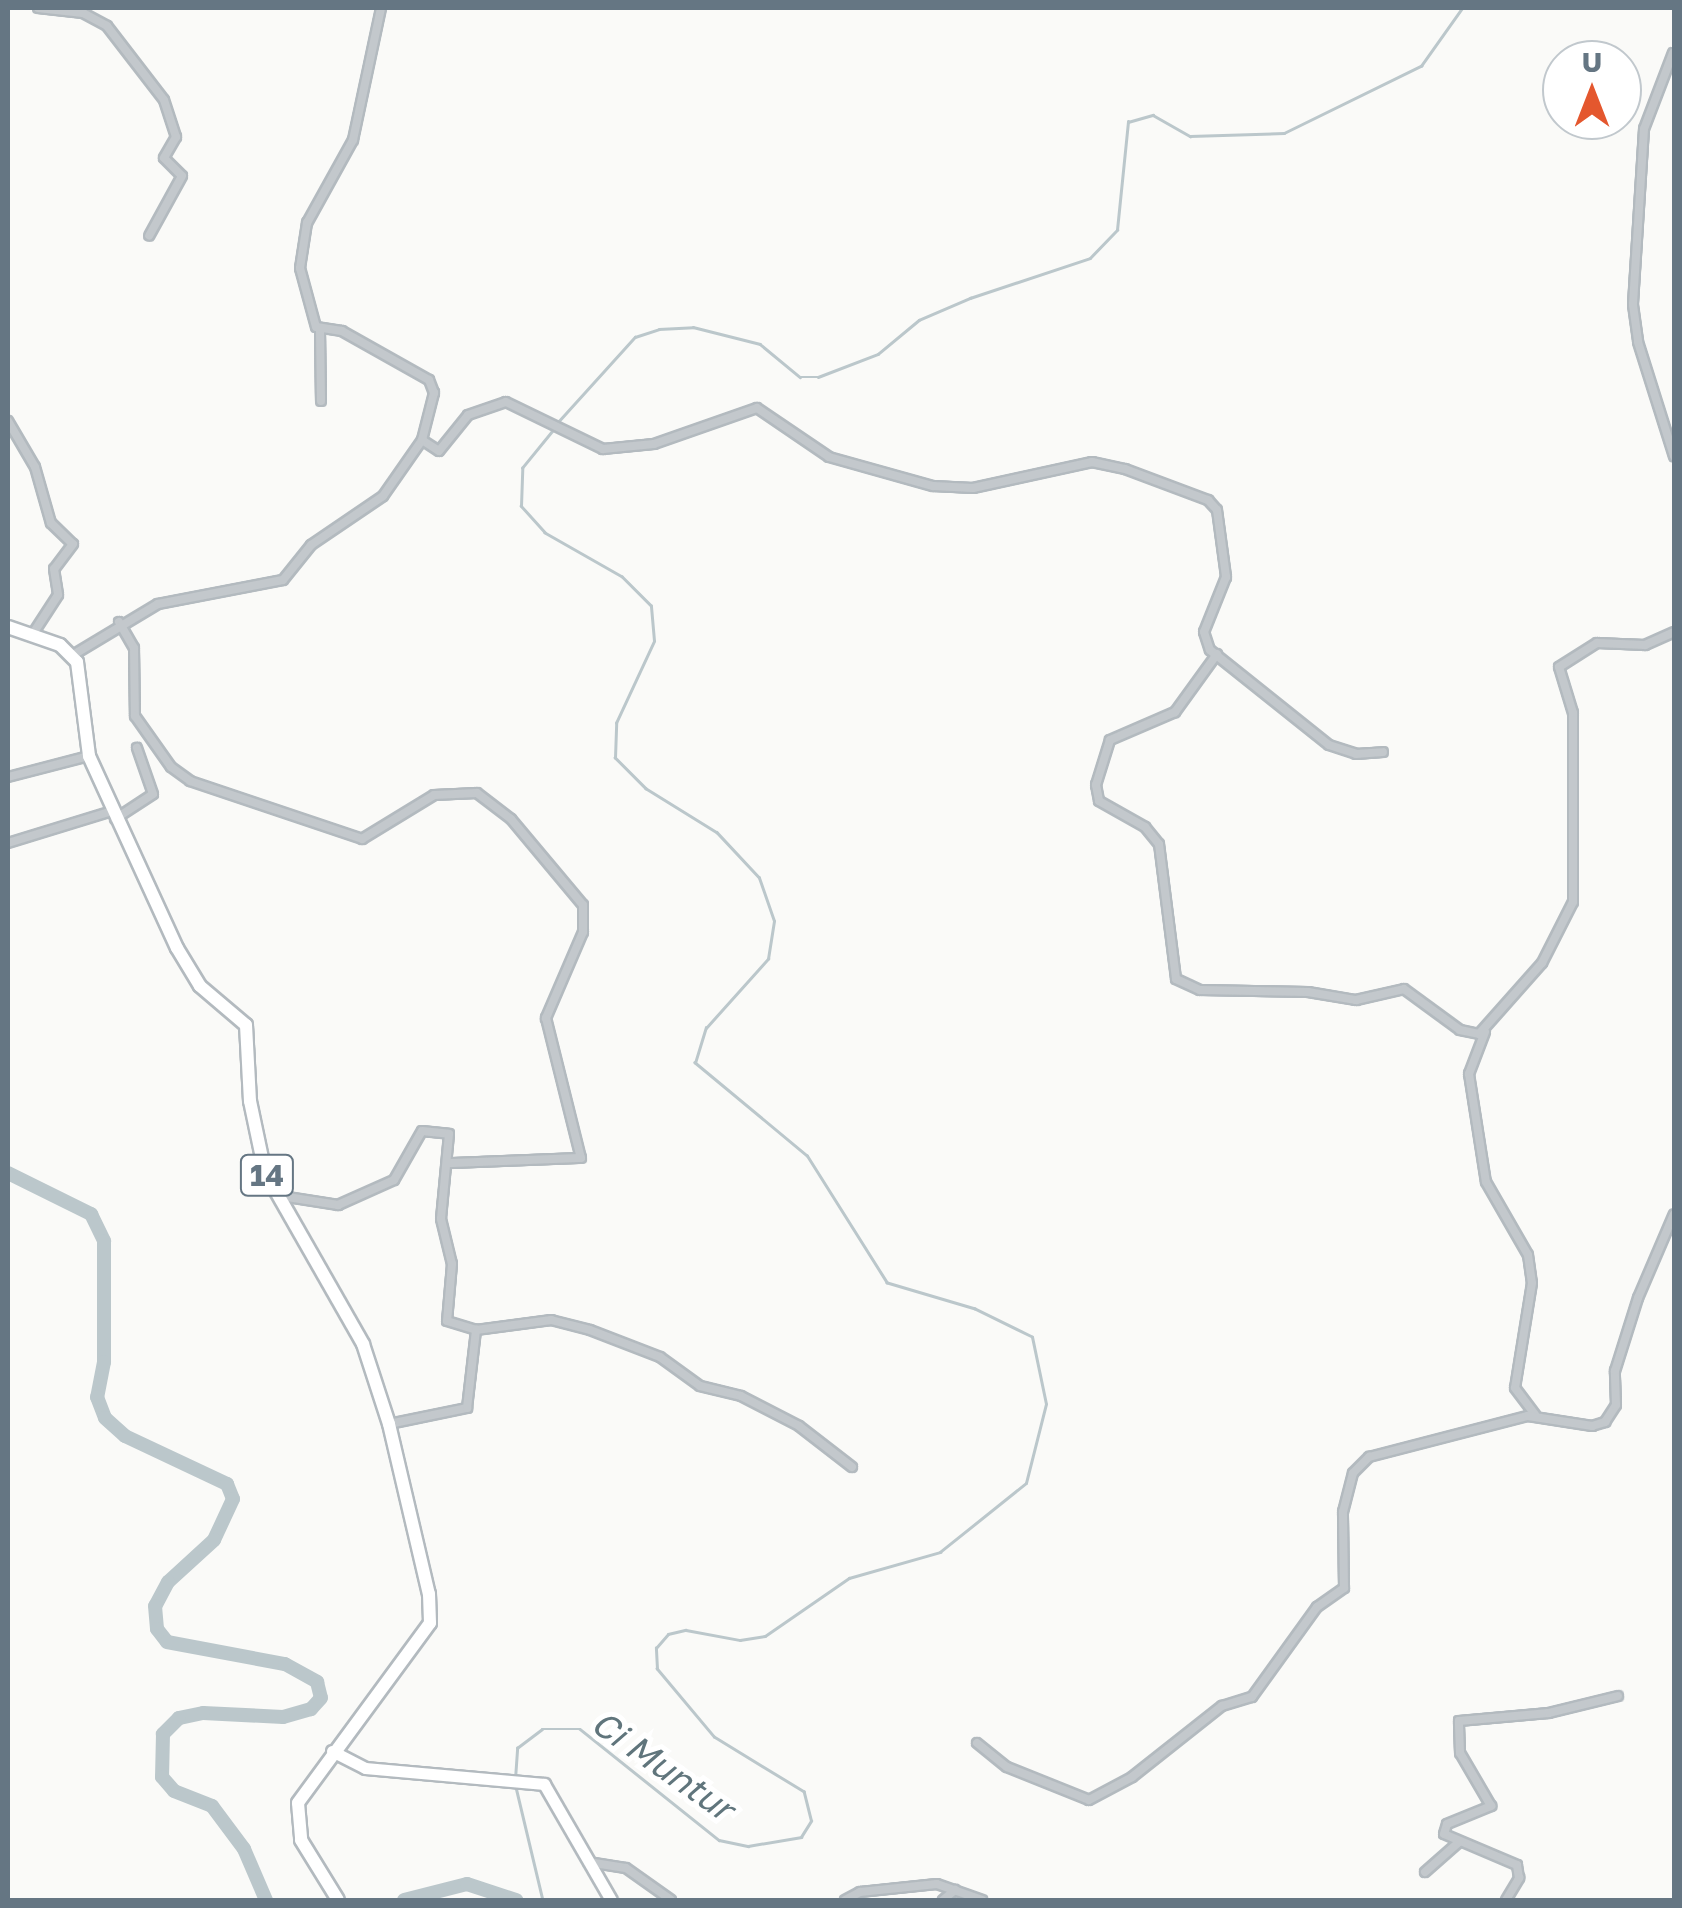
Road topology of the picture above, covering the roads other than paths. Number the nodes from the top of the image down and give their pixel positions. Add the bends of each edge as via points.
1 (38, 8) edge
2 (382, 8) edge
3 (1673, 53) edge
4 (149, 236) dead end
5 (320, 330) junction
6 (321, 401) dead end
7 (8, 421) edge
8 (422, 440) junction
9 (1674, 456) edge
10 (119, 622) junction
11 (8, 627) edge
12 (1674, 632) edge
13 (32, 635) junction
14 (73, 654) junction
15 (1217, 654) junction
16 (137, 748) dead end
17 (1382, 752) dead end
18 (88, 756) junction
19 (8, 777) edge
20 (114, 815) junction
21 (8, 843) edge
22 (1484, 1032) junction
23 (450, 1164) junction
24 (276, 1194) junction
25 (1674, 1214) edge
26 (476, 1330) junction
27 (1535, 1415) junction
28 (389, 1424) junction
29 (852, 1467) dead end
30 (1618, 1696) dead end
31 (977, 1743) dead end
32 (332, 1751) junction
33 (1459, 1842) junction
34 (588, 1862) junction
35 (1425, 1872) dead end
36 (955, 1890) junction
37 (338, 1900) edge
38 (611, 1900) edge
39 (671, 1900) edge
40 (845, 1900) edge
41 (943, 1900) edge
42 (982, 1900) edge
43 (1506, 1900) edge

1 - 4 street via 99,20 125,43 164,100 176,137 164,158 182,176
2 - 5 street via 352,140 301,245 306,300
3 - 9 street via 1644,129 1633,305 1639,347
5 - 6 street
5 - 8 street via 342,332 425,375 434,392
7 - 13 street via 35,467 52,523 73,544 54,569 58,595
8 - 10 street via 382,496 311,546 283,580 186,596
8 - 15 street via 439,450 468,416 506,402 539,414 582,444 654,444 757,408 818,452 922,485 973,488 1092,462 1125,469 1208,500 1217,510 1226,577 1204,636
10 - 14 street
10 - 23 street via 134,648 135,716 171,767 190,781 362,839 434,795 477,793 511,819 582,906 583,932 546,1018 580,1158
11 - 13 highway
12 - 22 street via 1644,645 1597,643 1558,667 1573,713 1573,902 1542,963
13 - 14 highway
14 - 18 highway, 14 via 82,678
15 - 17 street via 1329,745 1356,754
15 - 22 street via 1175,712 1110,740 1096,785 1099,801 1145,827 1158,844 1176,978 1200,990 1356,1000 1404,989 1466,1033
16 - 20 street via 152,794
18 - 19 street
18 - 20 highway, 14
20 - 21 street
20 - 24 highway, 14 via 200,986 246,1026 254,1137
22 - 27 street via 1469,1074 1486,1182 1528,1255 1532,1283 1516,1388
23 - 24 street via 451,1135 425,1130 390,1184 327,1208
23 - 26 street via 441,1219 452,1264 445,1318
24 - 28 highway, 14 via 363,1344
25 - 27 street via 1615,1370 1615,1410 1597,1426
26 - 28 street via 468,1408
26 - 29 street via 547,1320 590,1330 799,1426
27 - 31 street via 1428,1437 1359,1464 1343,1512 1342,1591 1317,1607 1252,1697 1222,1706 1132,1777 1080,1800 1007,1767
28 - 32 highway, 14 via 430,1622 406,1662
30 - 33 street via 1549,1713 1459,1721 1460,1753 1491,1806 1444,1827
32 - 34 main road via 365,1768 533,1781 553,1794
32 - 37 highway, 14 via 298,1803 296,1821
33 - 35 street
33 - 43 street via 1517,1864 1520,1874
34 - 38 main road
34 - 39 street via 626,1868
36 - 40 street via 937,1884 860,1892
36 - 41 street
36 - 42 street

